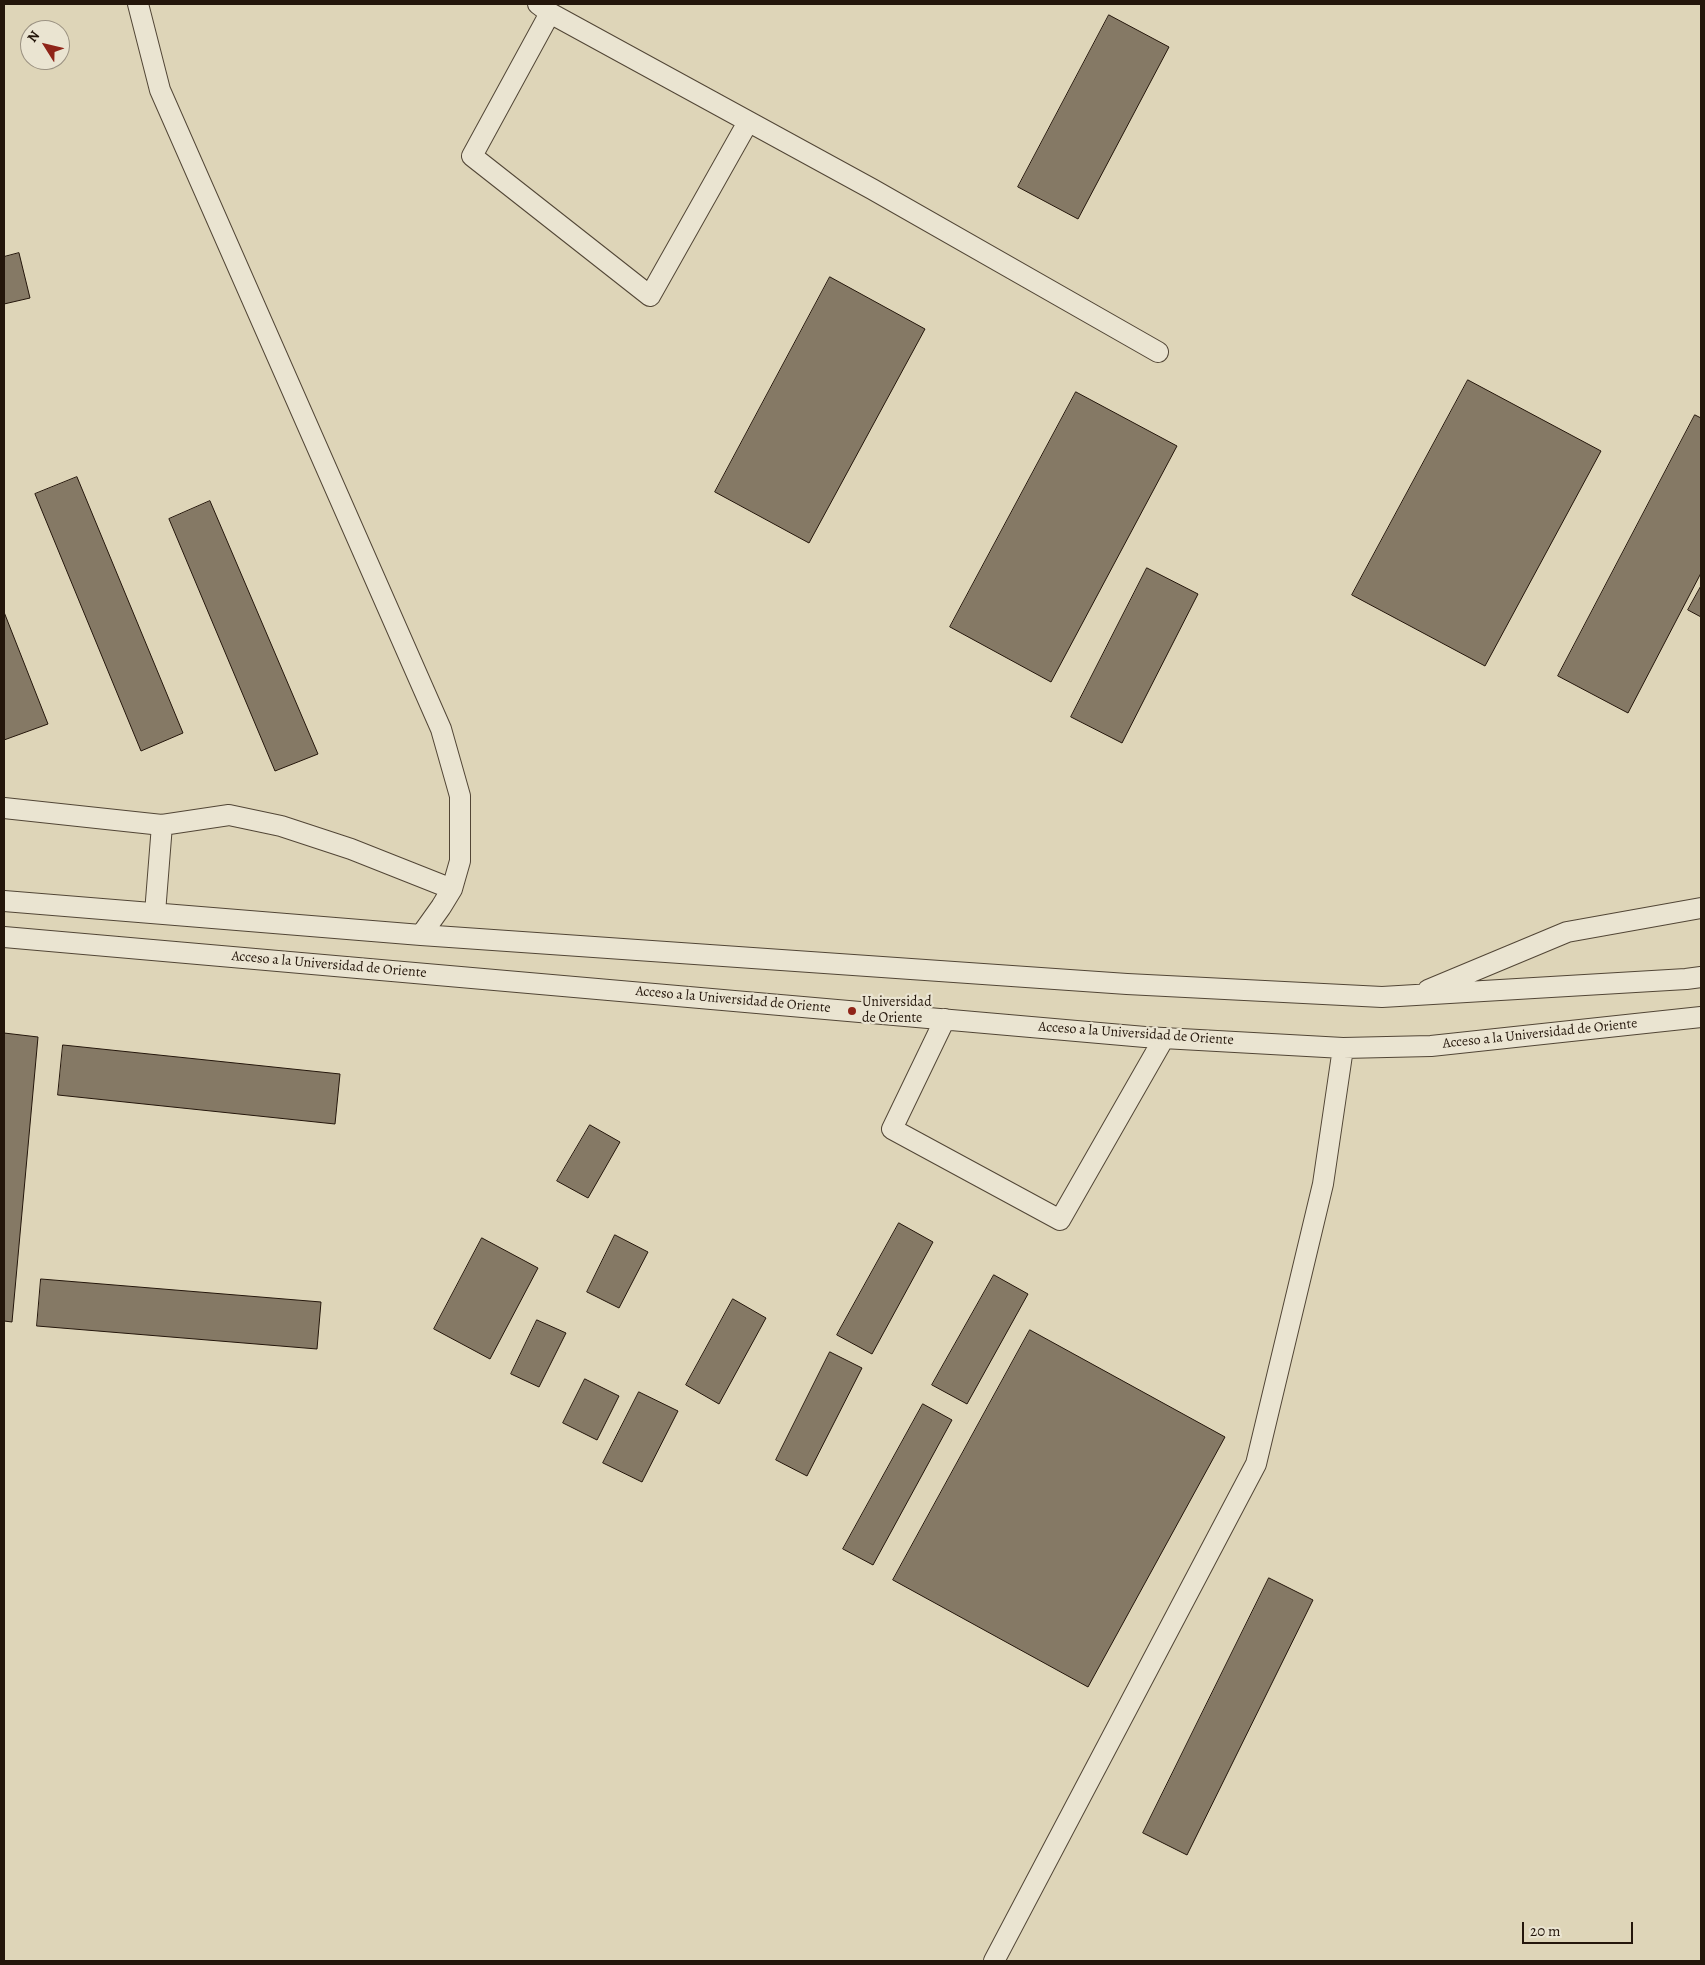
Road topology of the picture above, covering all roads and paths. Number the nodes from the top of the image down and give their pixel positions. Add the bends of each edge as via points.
1 (138, 4) edge
2 (544, 8) edge
3 (748, 122) junction
4 (1158, 352) dead end
5 (4, 808) edge
6 (162, 825) junction
7 (452, 889) junction
8 (4, 901) edge
9 (1701, 908) edge
10 (155, 913) junction
11 (421, 934) junction
12 (4, 937) edge
13 (1701, 977) edge
14 (1414, 995) junction
15 (1701, 1017) edge
16 (945, 1019) junction
17 (1164, 1038) junction
18 (1343, 1048) junction
19 (994, 1961) edge

1 - 7 lane via 160,90 441,729 460,796 460,861
2 - 3 lane
2 - 3 lane via 472,156 650,296
3 - 4 lane
5 - 6 lane
6 - 7 lane via 229,815 272,824 351,849
6 - 10 lane
7 - 11 lane
8 - 10 lane
9 - 14 lane via 1567,932
10 - 11 lane
11 - 14 lane via 1127,984 1382,997
12 - 16 lane, Acceso a la Universidad de Oriente
13 - 14 lane
15 - 18 lane, Acceso a la Universidad de Oriente via 1431,1046
16 - 17 lane, Acceso a la Universidad de Oriente
16 - 17 lane via 892,1129 1060,1220
17 - 18 lane, Acceso a la Universidad de Oriente
18 - 19 lane via 1323,1184 1256,1464

